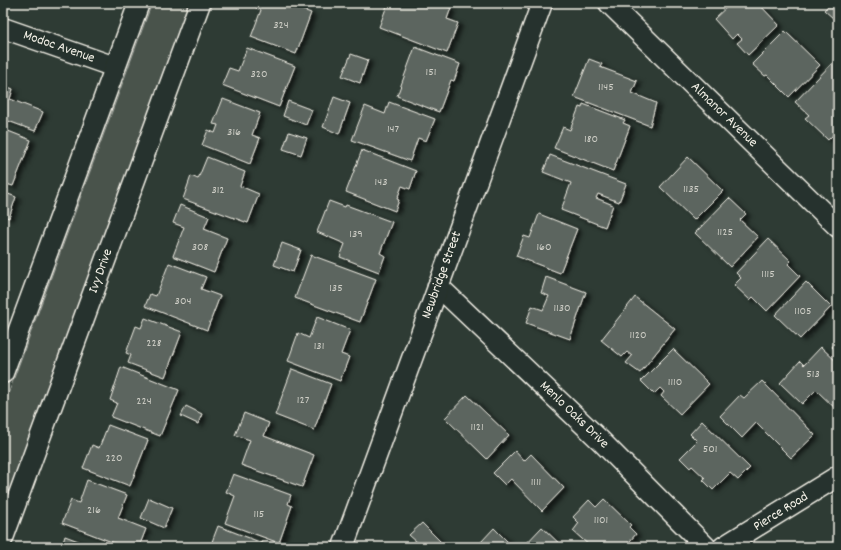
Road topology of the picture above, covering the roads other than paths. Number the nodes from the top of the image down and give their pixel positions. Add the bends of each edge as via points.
1 (139, 3) edge
2 (200, 3) edge
3 (542, 3) edge
4 (609, 3) edge
5 (3, 28) edge
6 (115, 67) junction
7 (838, 228) edge
8 (438, 286) junction
9 (7, 347) edge
10 (3, 373) edge
11 (838, 476) edge
12 (3, 538) edge
13 (343, 547) edge
14 (706, 547) edge
15 (723, 547) edge

1 - 6 street
2 - 12 street, Ivy Drive
3 - 8 street, Newbridge Street
4 - 7 street, Almanor Avenue
5 - 6 street, Modoc Avenue
6 - 9 street
8 - 13 street, Newbridge Street
8 - 14 street, Menlo Oaks Drive via 601,441
9 - 10 street
11 - 15 street, Pierce Road

